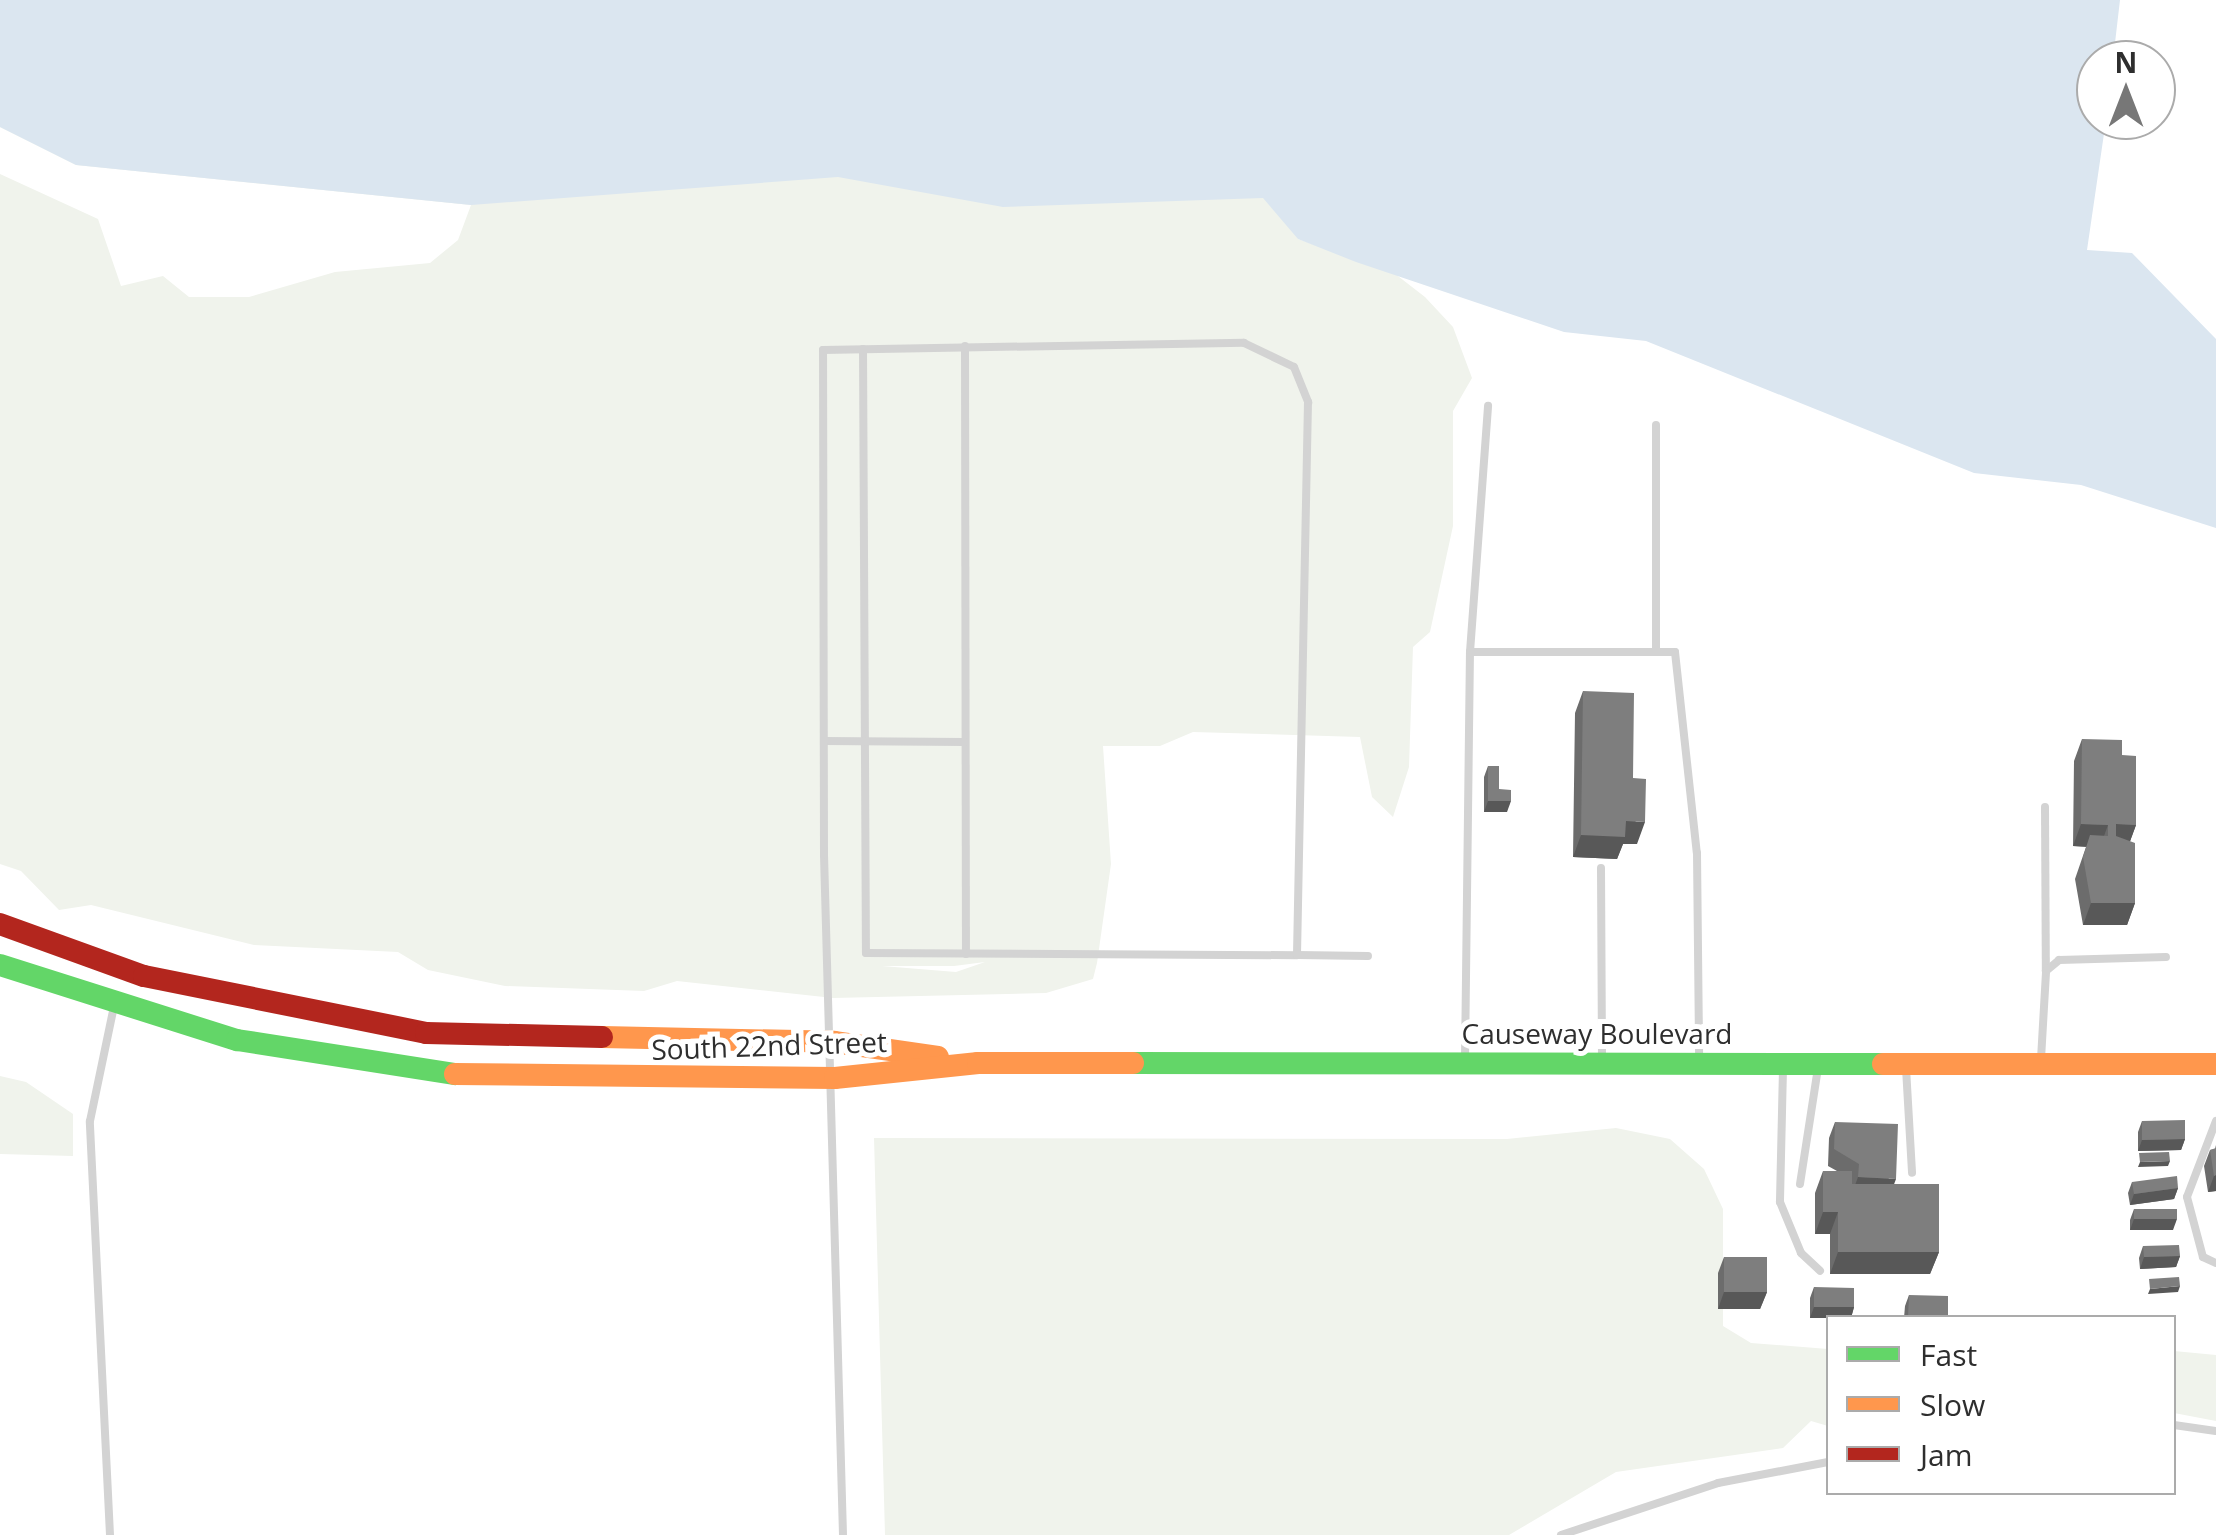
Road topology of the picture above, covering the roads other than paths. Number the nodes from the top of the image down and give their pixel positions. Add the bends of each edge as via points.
1 (965, 346) junction
2 (863, 348) junction
3 (1488, 406) dead end
4 (1656, 425) dead end
5 (1470, 652) junction
6 (1656, 652) junction
7 (825, 741) junction
8 (864, 741) junction
9 (964, 742) junction
10 (2044, 808) dead end
11 (1601, 868) dead end
12 (0, 924) edge
13 (55, 947) junction
14 (966, 954) junction
15 (1297, 955) junction
16 (1368, 956) dead end
17 (2166, 957) dead end
18 (0, 965) edge
19 (2046, 971) junction
20 (42, 981) junction
21 (114, 1006) junction
22 (834, 1042) junction
23 (978, 1063) junction
24 (1464, 1063) junction
25 (1602, 1063) junction
26 (1699, 1064) junction
27 (1783, 1064) junction
28 (1818, 1064) junction
29 (1906, 1064) junction
30 (2040, 1064) junction
31 (2216, 1064) edge
32 (835, 1078) junction
33 (2216, 1120) edge
34 (1912, 1174) dead end
35 (1800, 1184) dead end
36 (2216, 1263) edge
37 (1820, 1271) dead end
38 (2176, 1425) edge
39 (2216, 1431) edge
40 (1826, 1462) edge
41 (110, 1535) edge
42 (843, 1535) edge
43 (1561, 1535) edge

1 - 2 lane
1 - 9 lane
1 - 15 lane via 1244,342 1294,367 1308,402
2 - 7 lane via 823,350
2 - 8 lane
3 - 5 lane
4 - 6 lane
5 - 6 lane
5 - 24 lane
6 - 26 lane via 1676,652 1695,834
7 - 8 lane
7 - 22 lane
8 - 9 lane
8 - 14 lane via 866,953
9 - 14 lane
10 - 19 lane
11 - 25 lane
12 - 13 main road, South 22nd Street
13 - 20 main road
13 - 22 main road, South 22nd Street via 236,1000 426,1033
14 - 15 lane
15 - 16 lane
17 - 19 lane via 2059,960
18 - 20 main road, South 22nd Street
19 - 30 lane
20 - 21 main road, South 22nd Street
21 - 32 main road, South 22nd Street via 238,1040 452,1074
21 - 41 lane via 90,1121
22 - 23 main road, South 22nd Street
22 - 32 lane
23 - 24 main road, Causeway Boulevard
23 - 32 main road, South 22nd Street
24 - 25 main road, Causeway Boulevard
25 - 26 main road, Causeway Boulevard
26 - 27 main road, Causeway Boulevard
27 - 28 main road, Causeway Boulevard
27 - 37 lane via 1780,1202 1801,1253
28 - 29 main road, Causeway Boulevard
28 - 35 lane via 1819,1108
29 - 30 main road, Causeway Boulevard
29 - 34 lane
30 - 31 main road, Causeway Boulevard
32 - 42 lane
33 - 36 lane via 2188,1197 2204,1257
38 - 39 lane
40 - 43 lane via 1718,1483

